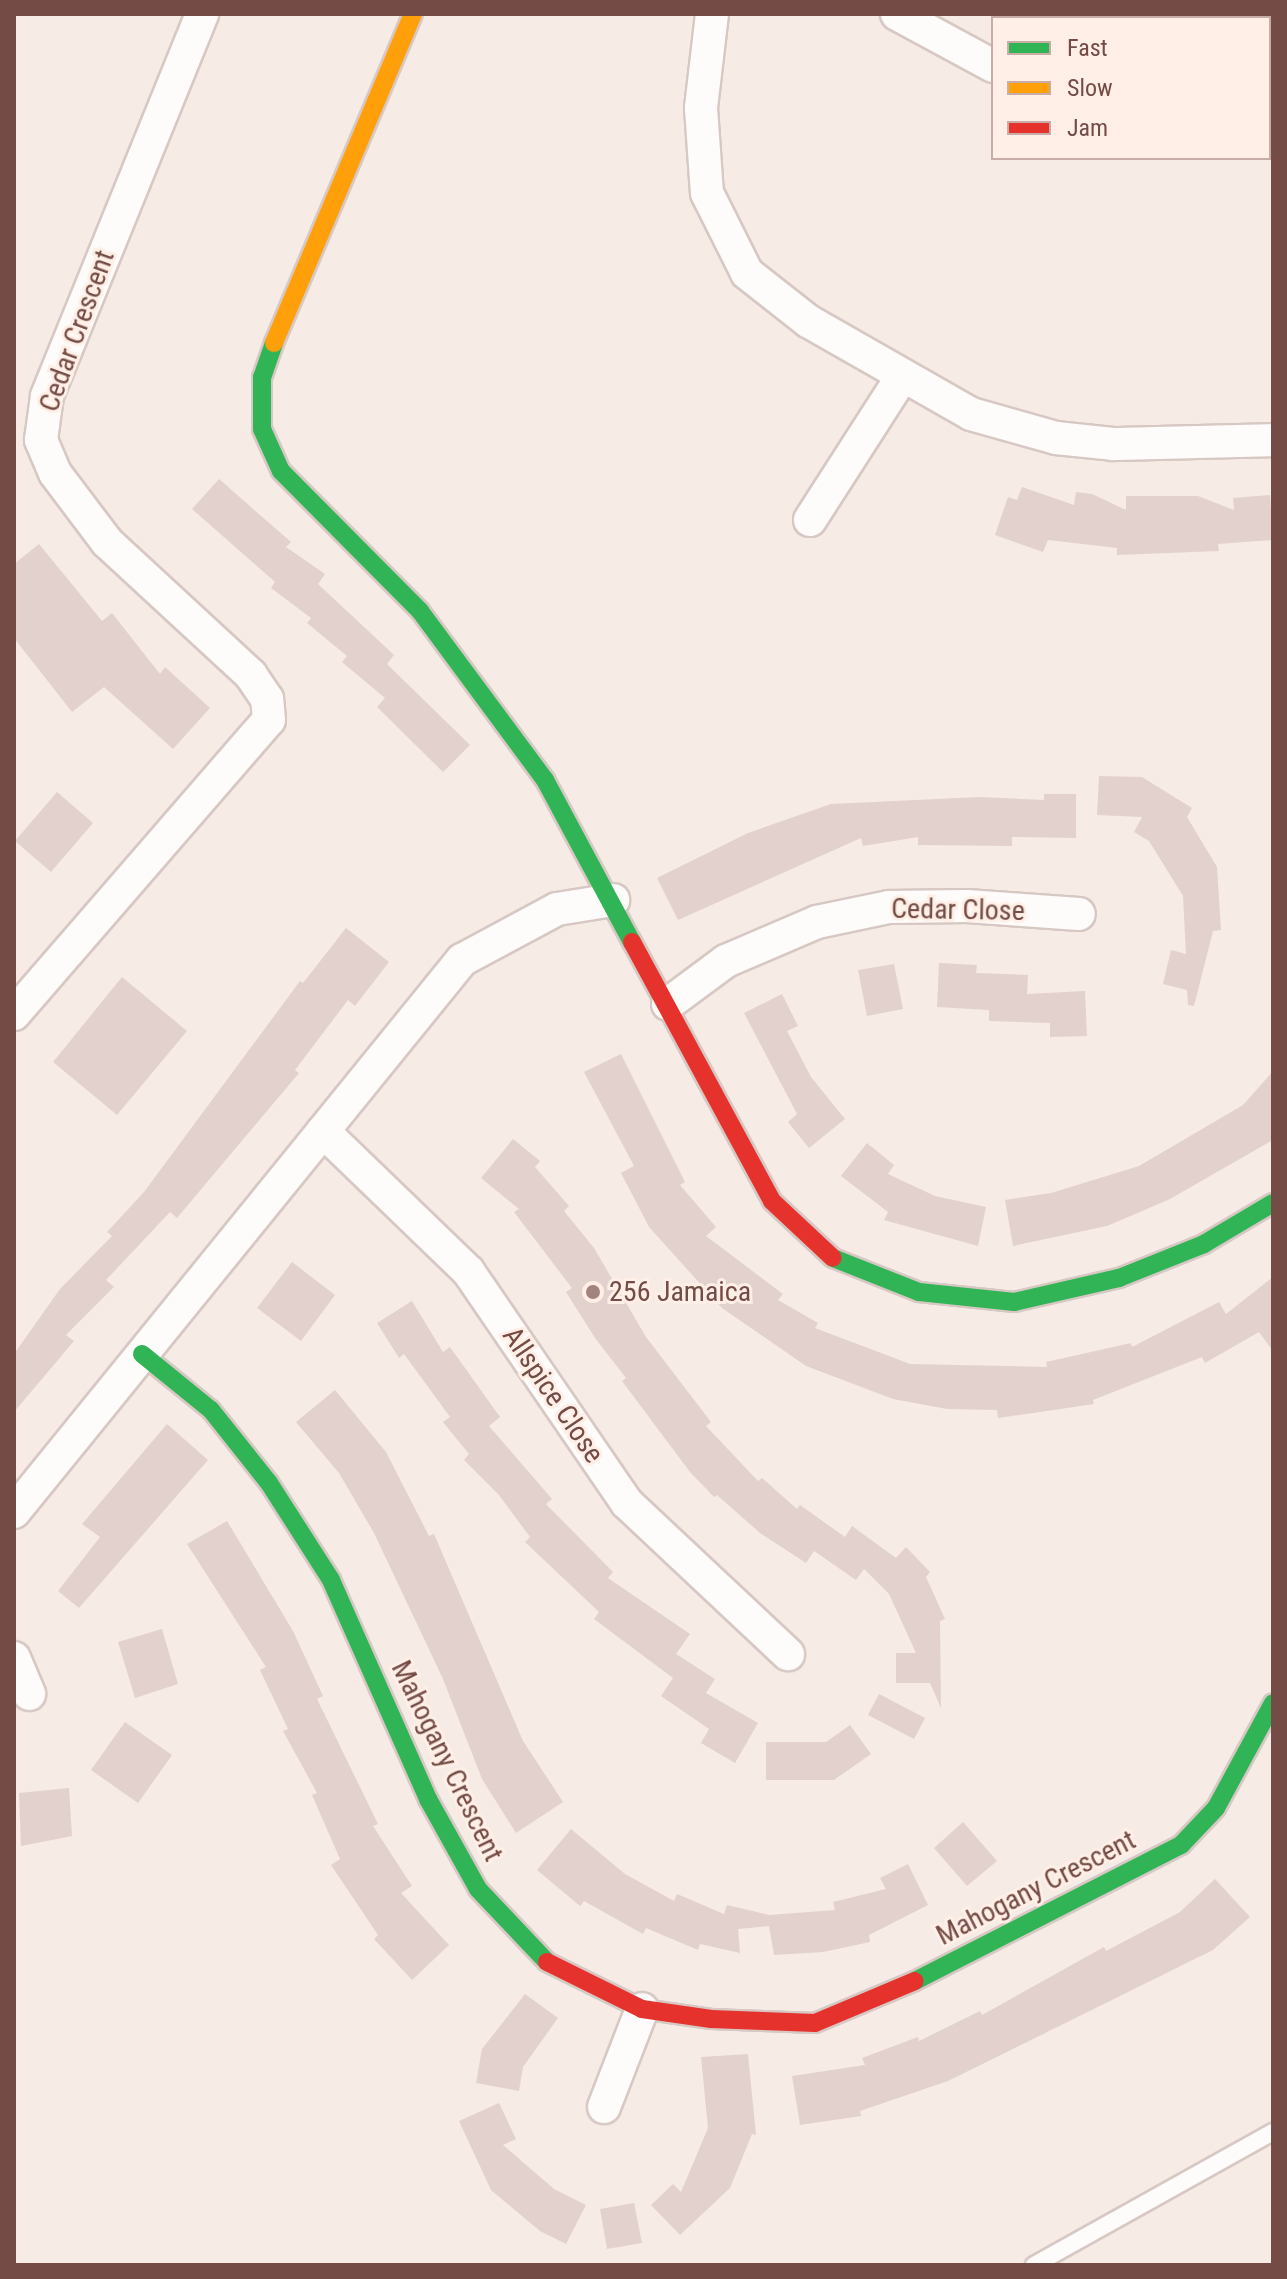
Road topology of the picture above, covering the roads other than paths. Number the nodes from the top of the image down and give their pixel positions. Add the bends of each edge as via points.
1 (202, 14) edge
2 (413, 14) edge
3 (712, 14) edge
4 (897, 14) edge
5 (991, 65) edge
6 (901, 378) junction
7 (1273, 440) edge
8 (810, 520) dead end
9 (613, 900) junction
10 (1079, 914) dead end
11 (668, 1004) junction
12 (14, 1014) edge
13 (323, 1131) junction
14 (1273, 1203) edge
15 (142, 1354) junction
16 (14, 1512) edge
17 (788, 1654) dead end
18 (14, 1658) edge
19 (29, 1694) dead end
20 (1273, 1703) edge
21 (642, 2009) junction
22 (604, 2107) dead end
23 (1273, 2132) edge
24 (1034, 2265) edge

1 - 12 street, Cedar Crescent via 47,396 41,440 55,473 107,542 251,675 267,699 269,720
2 - 9 street via 289,301 262,377 262,429 281,471 420,611 478,688 545,780
3 - 6 street via 701,108 707,193 747,273 808,321
4 - 5 street
6 - 7 street via 971,414 1056,438 1129,444
6 - 8 street
9 - 11 street
9 - 13 street via 557,909 462,960
10 - 11 street, Cedar Close via 889,907 817,922 726,961
11 - 14 street via 772,1201 836,1261 919,1292 1014,1302 1119,1278 1204,1244
13 - 15 street
13 - 17 street, Allspice Close via 468,1271 627,1503
15 - 16 street
15 - 21 street, Mahogany Crescent via 211,1410 269,1483 323,1568 428,1799 478,1889 543,1960
18 - 19 street
20 - 21 street, Mahogany Crescent via 1216,1808 1181,1845 913,1982 815,2023 711,2019
21 - 22 street
23 - 24 lane

